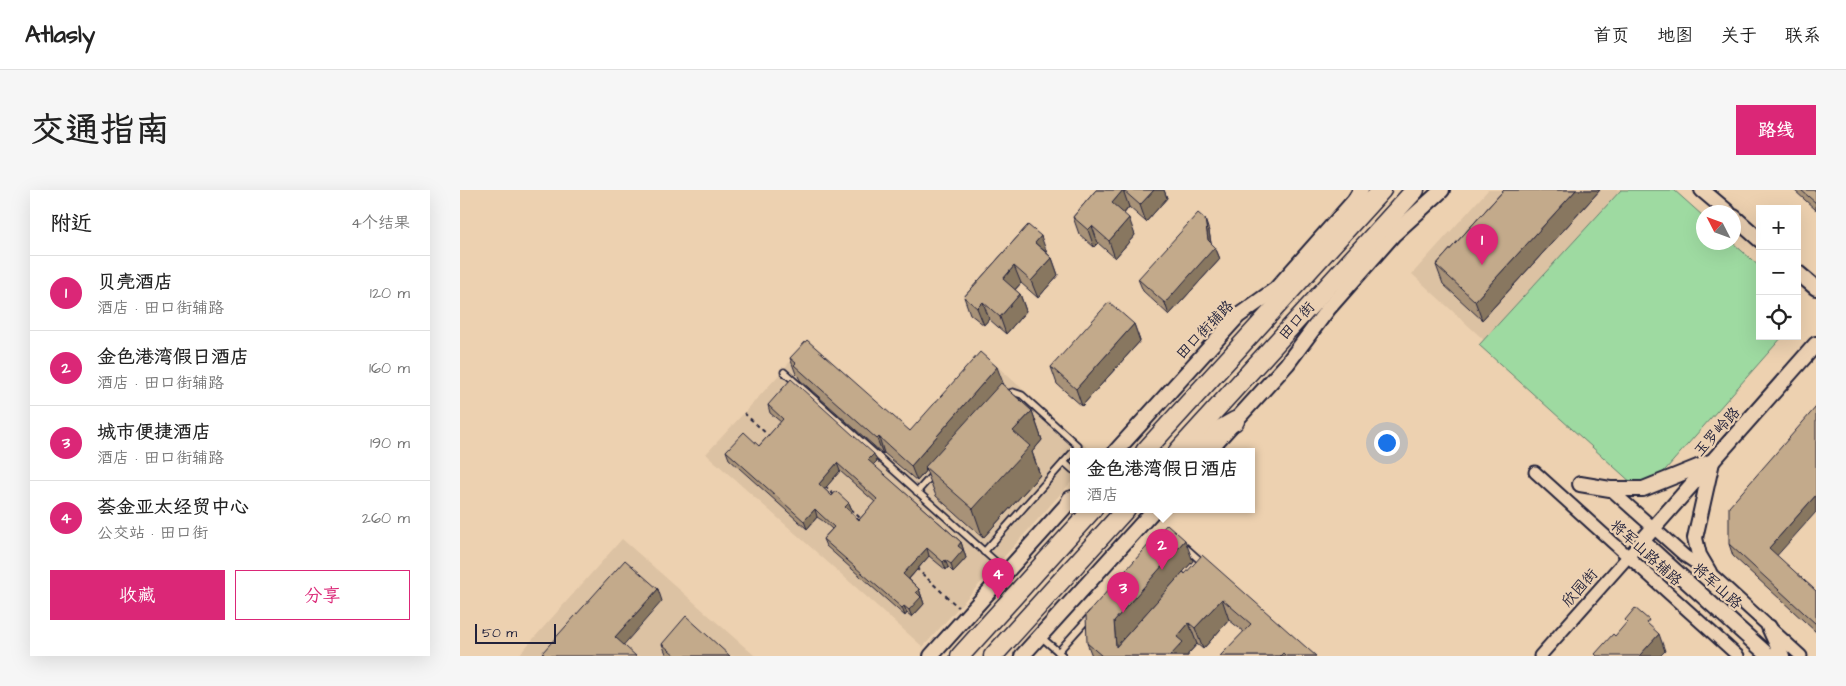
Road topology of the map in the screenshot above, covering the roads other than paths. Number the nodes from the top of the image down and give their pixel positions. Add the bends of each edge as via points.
1 (1361, 190) edge
2 (1382, 190) edge
3 (1415, 190) edge
4 (1442, 190) edge
5 (1702, 190) edge
6 (1720, 205) edge
7 (1741, 223) edge
8 (1756, 236) edge
9 (1801, 275) edge
10 (1816, 288) edge
11 (1816, 344) edge
12 (784, 372) dead end
13 (1004, 395) edge
14 (1235, 421) junction
15 (1076, 448) edge
16 (1119, 448) edge
17 (1149, 448) edge
18 (1183, 448) edge
19 (1186, 448) edge
20 (1211, 448) edge
21 (1070, 455) edge
22 (1713, 461) junction
23 (1064, 462) junction
24 (1070, 467) edge
25 (937, 469) edge
26 (1535, 472) dead end
27 (1580, 484) dead end
28 (1610, 489) junction
29 (917, 492) junction
30 (1071, 513) edge
31 (1074, 513) edge
32 (1122, 513) edge
33 (1152, 513) edge
34 (1653, 528) junction
35 (1642, 541) junction
36 (1182, 544) edge
37 (984, 552) junction
38 (1628, 556) junction
39 (1211, 570) edge
40 (1007, 572) junction
41 (1709, 572) junction
42 (1096, 609) edge
43 (1769, 627) junction
44 (1040, 636) junction
45 (1060, 654) edge
46 (931, 656) edge
47 (960, 656) edge
48 (993, 656) edge
49 (1022, 656) edge
50 (1540, 656) edge
51 (1738, 656) edge
52 (1769, 656) edge
53 (1782, 656) edge
54 (1801, 656) edge

1 - 16 street, 田口街辅路 via 1276,289 1238,316
2 - 17 main road, 田口街
3 - 18 main road, 田口街
4 - 14 street via 1394,234 1328,309 1287,364
5 - 6 street
7 - 8 street
9 - 10 street
11 - 22 street, 玉罗岭路
12 - 29 lane
13 - 15 lane via 1013,392 1022,395 1078,446
14 - 19 main road
14 - 20 street
21 - 23 lane
22 - 28 street via 1643,489
22 - 34 street, 玉罗岭路
22 - 41 street via 1695,538 1698,555
23 - 24 lane
23 - 37 lane
25 - 29 lane
26 - 38 street, 将军山路辅路
27 - 28 street
28 - 34 street, 将军山路辅路
29 - 37 lane
30 - 40 street
31 - 47 main road
32 - 48 main road
33 - 44 street
34 - 35 street, 玉罗岭路
34 - 41 street, 将军山路辅路
35 - 38 street, 欣园街
35 - 52 street, 将军山路
36 - 39 lane
37 - 40 lane
38 - 50 street, 欣园街
38 - 51 street, 将军山路辅路
40 - 46 street
41 - 43 street, 将军山路辅路
42 - 45 lane
43 - 53 street
43 - 54 street, 将军山路辅路
44 - 45 lane
44 - 49 street

